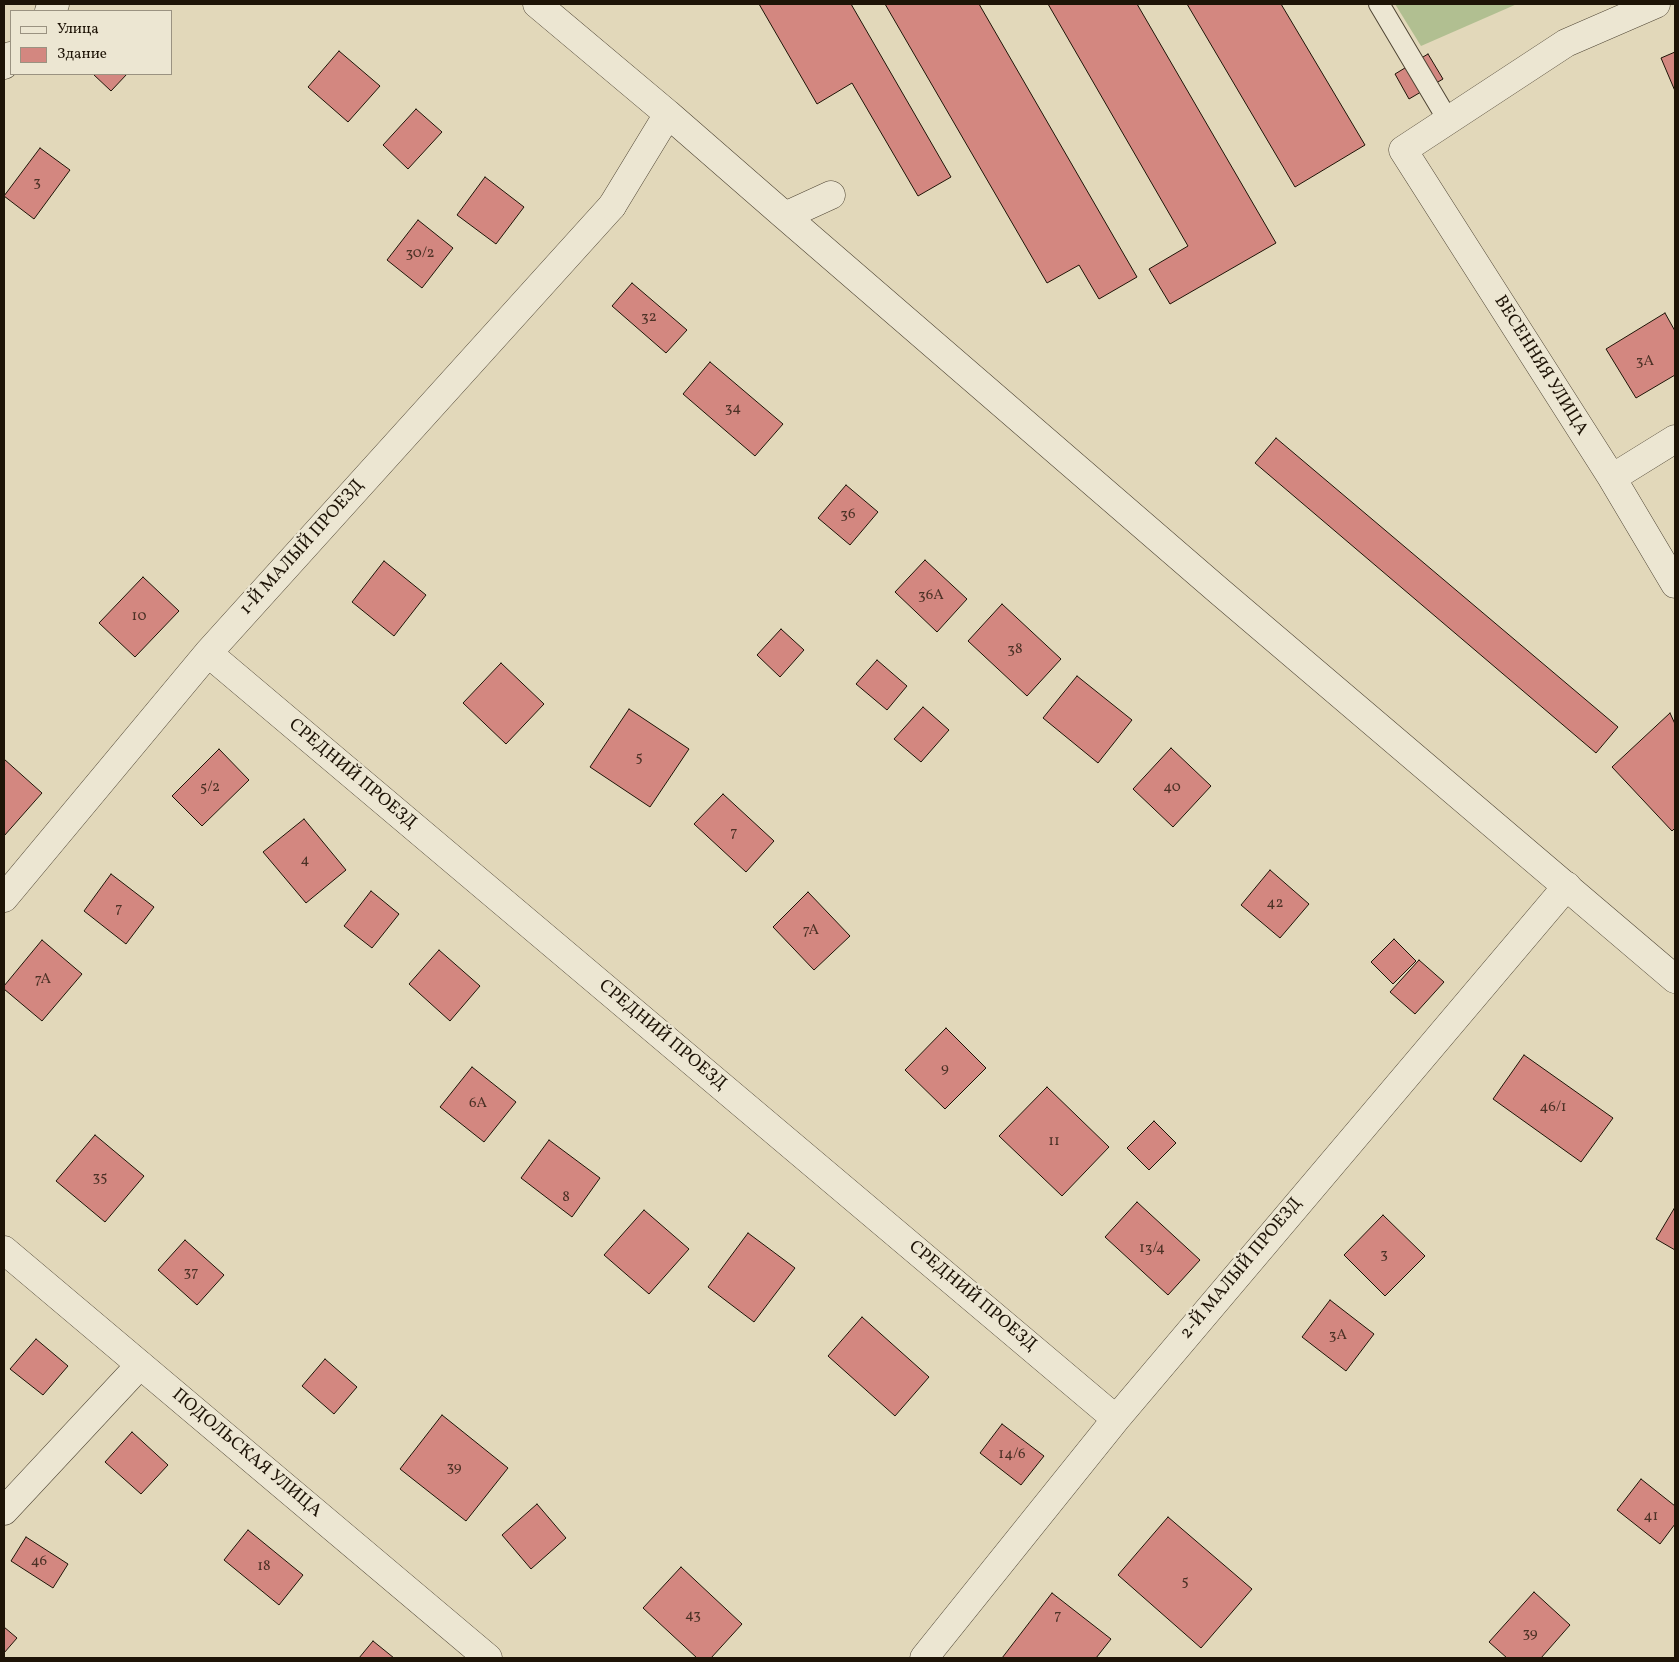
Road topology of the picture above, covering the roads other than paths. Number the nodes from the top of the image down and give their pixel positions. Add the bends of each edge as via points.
1 (537, 4) edge
2 (1379, 4) edge
3 (1656, 4) edge
4 (668, 114) junction
5 (1448, 120) junction
6 (831, 194) dead end
7 (785, 216) junction
8 (1675, 439) edge
9 (1612, 478) junction
10 (1675, 584) edge
11 (208, 653) junction
12 (1567, 886) junction
13 (4, 898) edge
14 (1675, 979) edge
15 (4, 1250) edge
16 (140, 1366) junction
17 (1116, 1419) junction
18 (4, 1511) edge
19 (488, 1658) edge
20 (924, 1658) edge

1 - 4 street
2 - 5 lane
3 - 5 street via 1566,43
4 - 7 street
4 - 11 street, 1-Й МАЛЫЙ ПРОЕЗД via 612,206
5 - 9 street, ВЕСЕННЯЯ УЛИЦА via 1403,150
6 - 7 street
7 - 12 street
8 - 9 street
9 - 10 street, ВЕСЕННЯЯ УЛИЦА
11 - 13 street, 1-Й МАЛЫЙ ПРОЕЗД
11 - 17 street, СРЕДНИЙ ПРОЕЗД
12 - 14 street
12 - 17 street, 2-Й МАЛЫЙ ПРОЕЗД
15 - 16 street, ПОДОЛЬСКАЯ УЛИЦА
16 - 18 street
16 - 19 street, ПОДОЛЬСКАЯ УЛИЦА
17 - 20 street, 2-Й МАЛЫЙ ПРОЕЗД

